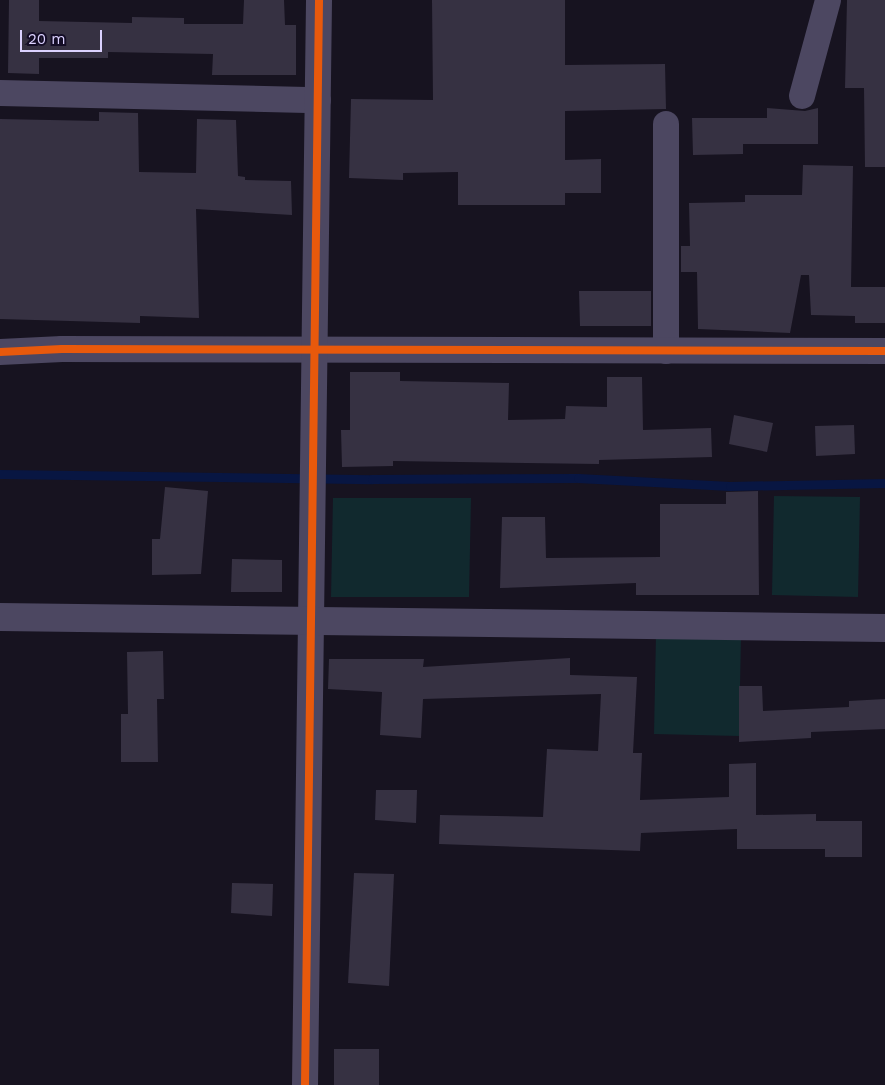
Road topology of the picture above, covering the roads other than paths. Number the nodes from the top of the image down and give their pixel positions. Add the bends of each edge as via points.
1 (319, 0) edge
2 (828, 0) edge
3 (0, 94) edge
4 (802, 96) dead end
5 (318, 100) junction
6 (666, 124) dead end
7 (316, 351) junction
8 (666, 351) junction
9 (885, 351) edge
10 (0, 352) edge
11 (0, 617) edge
12 (312, 618) junction
13 (885, 628) edge
14 (304, 1085) edge

1 - 5 street
2 - 4 street
3 - 5 street
5 - 7 street
6 - 8 street
7 - 8 street
7 - 10 street via 62,349
7 - 12 street
8 - 9 street
11 - 12 street
12 - 13 street
12 - 14 street

